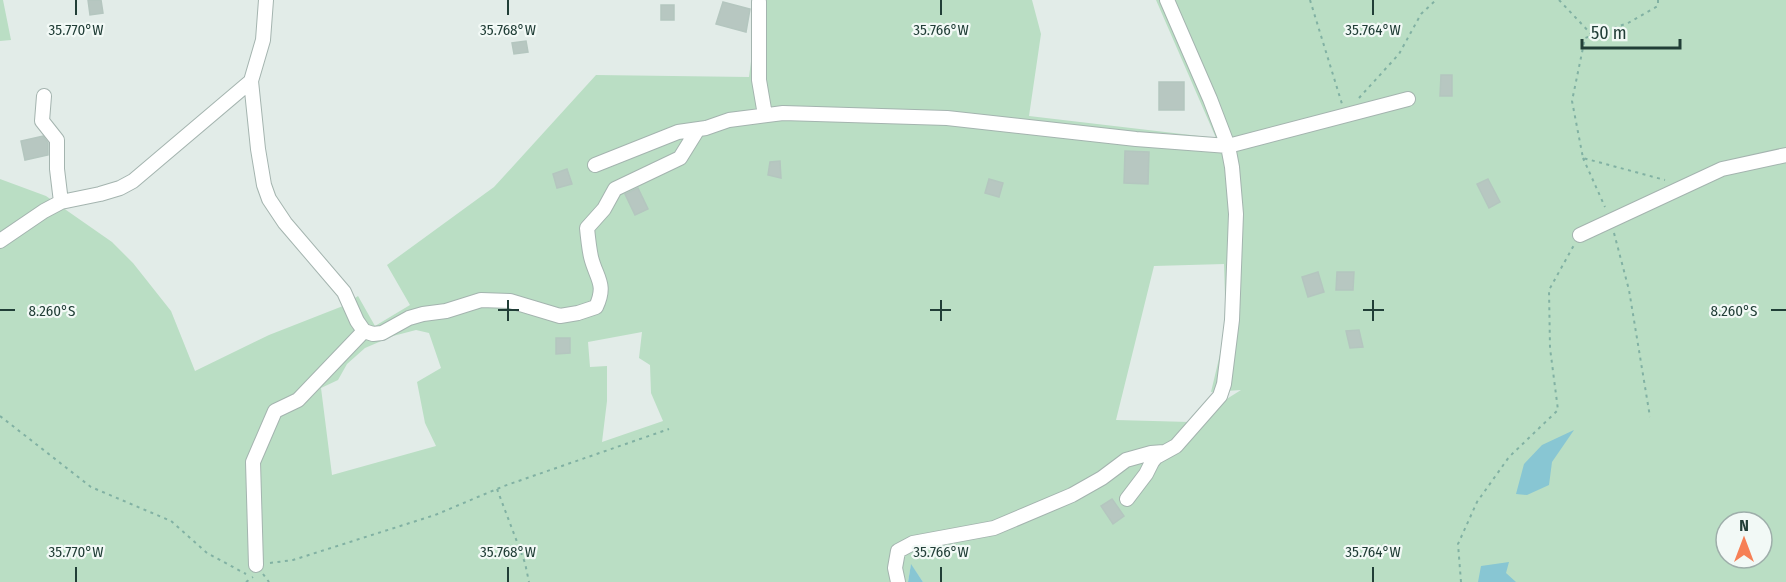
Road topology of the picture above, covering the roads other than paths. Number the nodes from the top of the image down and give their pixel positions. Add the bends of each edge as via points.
1 (266, 0) edge
2 (1167, 0) edge
3 (759, 2) dead end
4 (251, 81) junction
5 (44, 96) dead end
6 (1407, 99) dead end
7 (765, 115) junction
8 (698, 129) junction
9 (1228, 146) junction
10 (1786, 155) edge
11 (595, 165) dead end
12 (60, 202) junction
13 (1580, 235) road end
14 (0, 241) edge
15 (364, 331) junction
16 (1166, 452) junction
17 (1127, 499) dead end
18 (256, 565) road end
19 (898, 582) edge

1 - 4 street via 263,40
2 - 9 street
3 - 7 street via 759,80
4 - 12 street via 132,181 100,194
4 - 15 street via 261,168 269,199 344,292
5 - 12 street via 42,121 57,140
6 - 9 street
7 - 8 street
7 - 9 street via 808,112 947,118
8 - 11 street via 678,132
8 - 15 street via 680,158 615,189 587,228 591,257 601,281 596,307 560,316 510,301 481,300 409,318 382,333
9 - 16 street via 1236,214 1232,320 1224,384 1212,407
10 - 13 street via 1722,169
12 - 14 street
15 - 18 street via 298,400 275,411 253,462
16 - 17 street via 1152,462
16 - 19 street via 1125,460 1072,495 994,528 913,543 898,551

